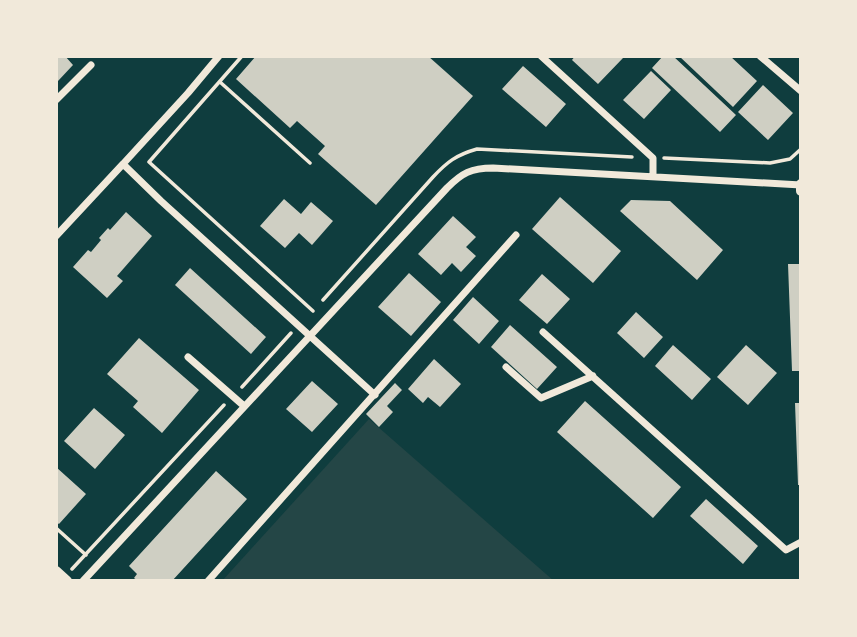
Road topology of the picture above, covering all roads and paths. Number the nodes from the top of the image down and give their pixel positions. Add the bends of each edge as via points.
1 (219, 56) edge
2 (242, 56) edge
3 (541, 56) edge
4 (760, 56) edge
5 (90, 65) dead end
6 (220, 82) junction
7 (801, 91) edge
8 (56, 100) edge
9 (801, 149) edge
10 (653, 158) junction
11 (310, 163) dead end
12 (123, 164) junction
13 (653, 176) junction
14 (801, 184) edge
15 (801, 191) edge
16 (516, 234) dead end
17 (56, 236) edge
18 (322, 301) dead end
19 (299, 325) junction
20 (543, 332) dead end
21 (310, 335) junction
22 (188, 357) dead end
23 (506, 367) dead end
24 (593, 376) junction
25 (375, 395) junction
26 (233, 396) junction
27 (244, 406) junction
28 (56, 528) edge
29 (801, 542) edge
30 (86, 555) junction
31 (62, 576) edge
32 (83, 581) edge
33 (208, 581) edge

1 - 12 street
2 - 6 path
3 - 10 street
4 - 7 street
5 - 8 street
6 - 11 path
6 - 19 path via 149,162 313,311
9 - 10 path via 790,159 770,163
10 - 13 street
10 - 18 path via 477,149 460,154 446,163
12 - 17 street
12 - 19 street
13 - 14 street
13 - 21 street via 480,168 467,172 447,187
14 - 15 street
16 - 25 street
19 - 21 street
19 - 26 path
20 - 24 street
21 - 25 street
21 - 27 street
22 - 26 street
23 - 24 street via 541,398
24 - 29 street via 786,550
25 - 33 street
26 - 27 street
26 - 30 path
27 - 32 street
28 - 30 path
30 - 31 path

